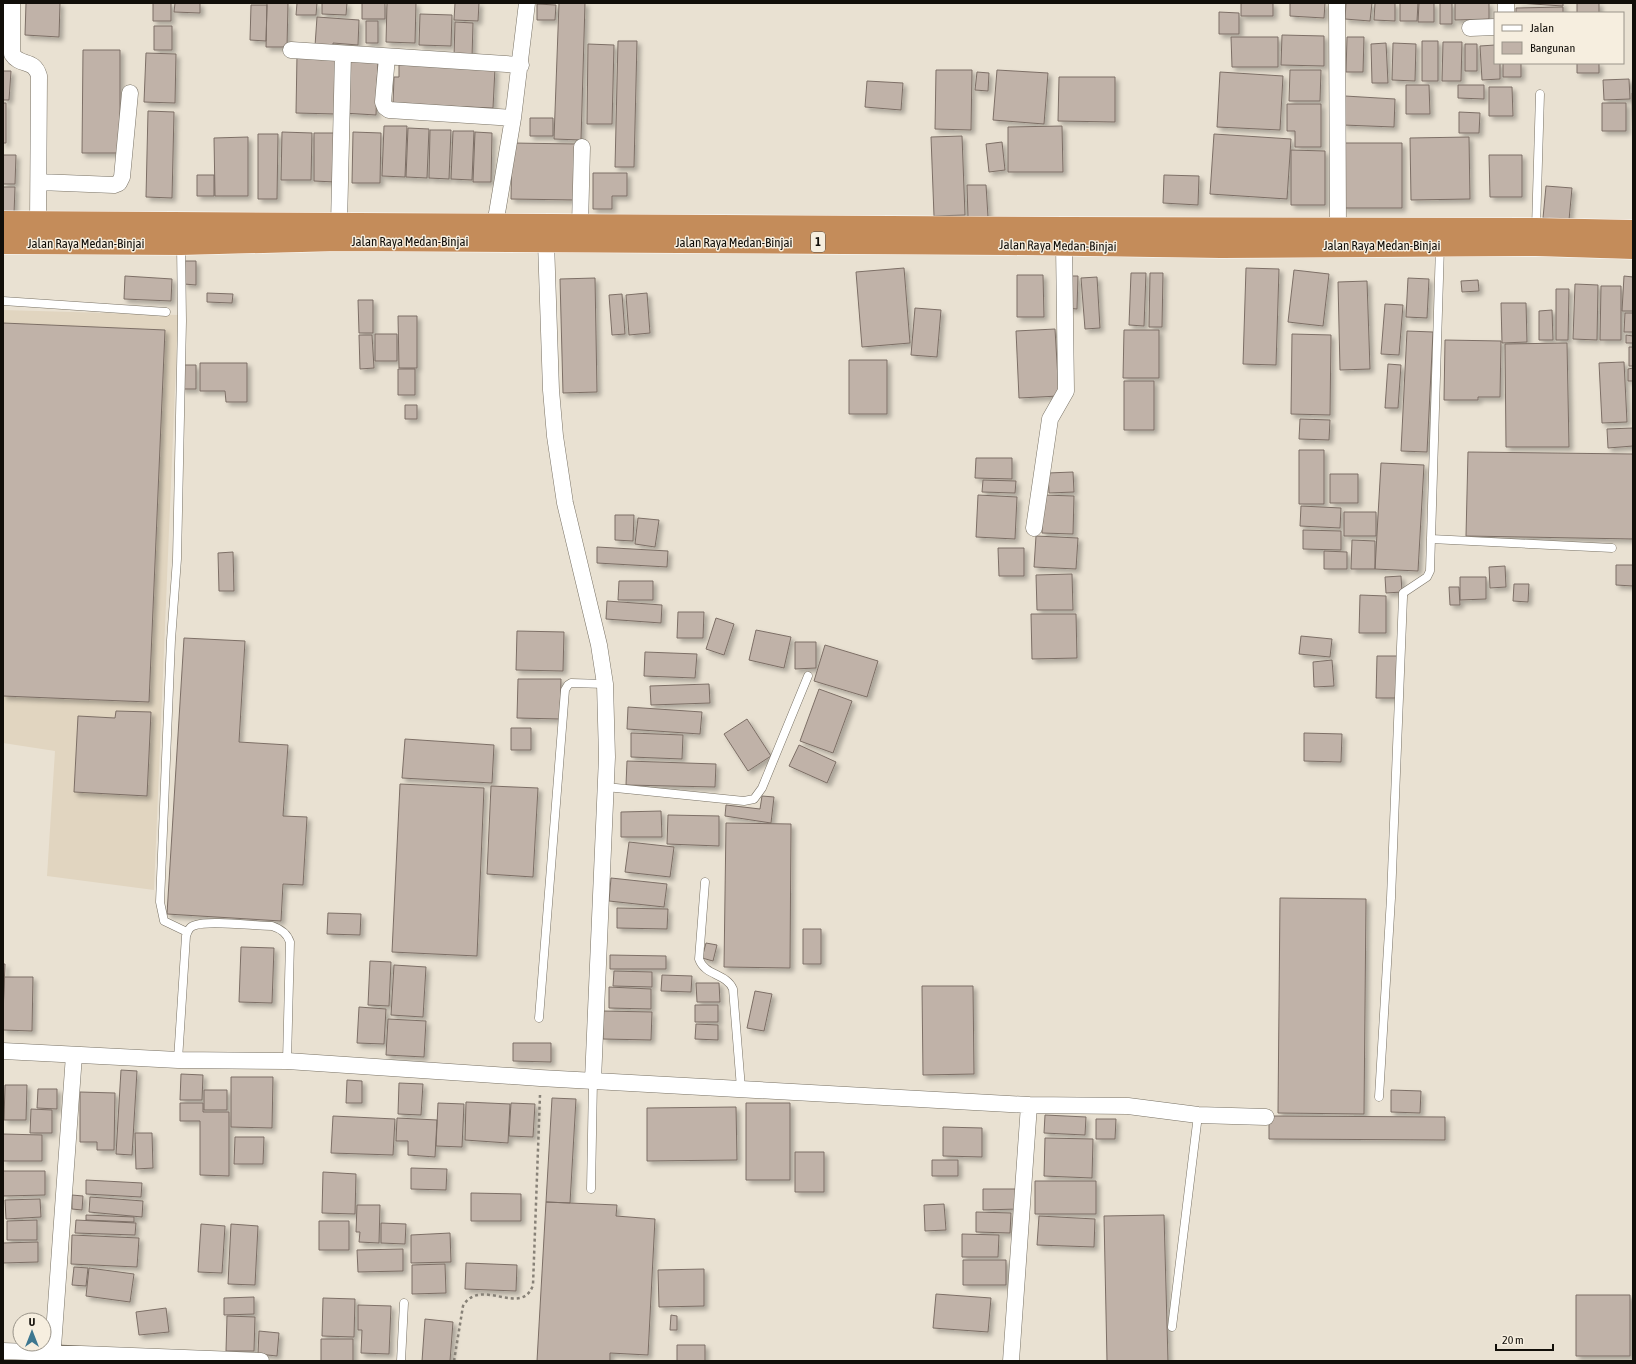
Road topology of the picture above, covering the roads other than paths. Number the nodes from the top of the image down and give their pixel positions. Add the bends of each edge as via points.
1 (12, 3) edge
2 (527, 3) edge
3 (1337, 3) edge
4 (1494, 27) edge
5 (1470, 28) dead end
6 (291, 50) dead end
7 (343, 54) junction
8 (387, 57) junction
9 (520, 65) junction
10 (130, 93) dead end
11 (1540, 94) dead end
12 (513, 118) junction
13 (582, 147) dead end
14 (39, 182) junction
15 (3, 222) edge
16 (38, 222) junction
17 (339, 224) junction
18 (495, 225) junction
19 (580, 225) junction
20 (1338, 229) junction
21 (1536, 229) junction
22 (1633, 231) edge
23 (546, 242) junction
24 (3, 243) edge
25 (181, 244) junction
26 (1064, 245) junction
27 (1440, 245) junction
28 (1633, 248) edge
29 (3, 301) edge
30 (166, 312) dead end
31 (1034, 528) dead end
32 (1431, 539) junction
33 (1612, 548) dead end
34 (808, 676) dead end
35 (605, 684) junction
36 (606, 787) junction
37 (704, 882) dead end
38 (187, 932) junction
39 (540, 1018) dead end
40 (3, 1051) edge
41 (74, 1055) junction
42 (178, 1060) junction
43 (287, 1061) junction
44 (593, 1080) junction
45 (741, 1088) junction
46 (1379, 1097) dead end
47 (1029, 1105) junction
48 (1198, 1116) junction
49 (1266, 1117) dead end
50 (591, 1189) dead end
51 (404, 1303) dead end
52 (1172, 1327) dead end
53 (3, 1351) edge
54 (52, 1357) edge
55 (204, 1360) edge
56 (261, 1361) edge
57 (401, 1361) edge
58 (1011, 1361) edge

1 - 14 street via 12,54 17,60 33,65 39,76
2 - 9 street
3 - 20 street
4 - 5 street
6 - 7 street
7 - 8 street
7 - 17 street
8 - 9 street
8 - 12 street via 383,102 389,110
9 - 12 street
10 - 14 street via 122,177 119,183 114,185
11 - 21 lane
12 - 18 street
13 - 19 street
14 - 16 street
15 - 16 highway, Jalan Raya Medan-Binjai / 1
16 - 17 highway, Jalan Raya Medan-Binjai / 1
17 - 18 highway, Jalan Raya Medan-Binjai / 1
18 - 19 highway, Jalan Raya Medan-Binjai / 1
19 - 20 highway, Jalan Raya Medan-Binjai / 1
20 - 21 highway, Jalan Raya Medan-Binjai / 1
21 - 22 highway, Jalan Raya Medan-Binjai / 1
23 - 25 highway, Jalan Raya Medan-Binjai / 1 via 339,240
23 - 26 highway, Jalan Raya Medan-Binjai / 1
23 - 35 street via 555,436 565,503 599,645
24 - 25 highway, Jalan Raya Medan-Binjai / 1
25 - 38 lane via 177,559 160,902 164,921
26 - 27 highway, Jalan Raya Medan-Binjai / 1
26 - 31 street via 1066,391 1050,420
27 - 28 highway, Jalan Raya Medan-Binjai / 1
27 - 32 lane
29 - 30 lane
32 - 33 lane
32 - 46 lane via 1428,576 1402,597 1392,898
34 - 36 lane via 762,788 754,799 744,801
35 - 36 street
35 - 39 lane via 571,684 565,690
36 - 44 street
37 - 45 lane via 699,959 704,969 726,979 733,989
38 - 42 lane
38 - 43 lane via 190,927 202,924 272,926 288,937 290,942
40 - 41 street
41 - 42 street
41 - 54 street
42 - 43 street
43 - 44 street
44 - 45 street
44 - 50 lane
45 - 47 street
47 - 48 street via 1128,1106
47 - 58 street
48 - 49 street
48 - 52 lane
51 - 57 lane
53 - 54 street
54 - 55 street
55 - 56 street

